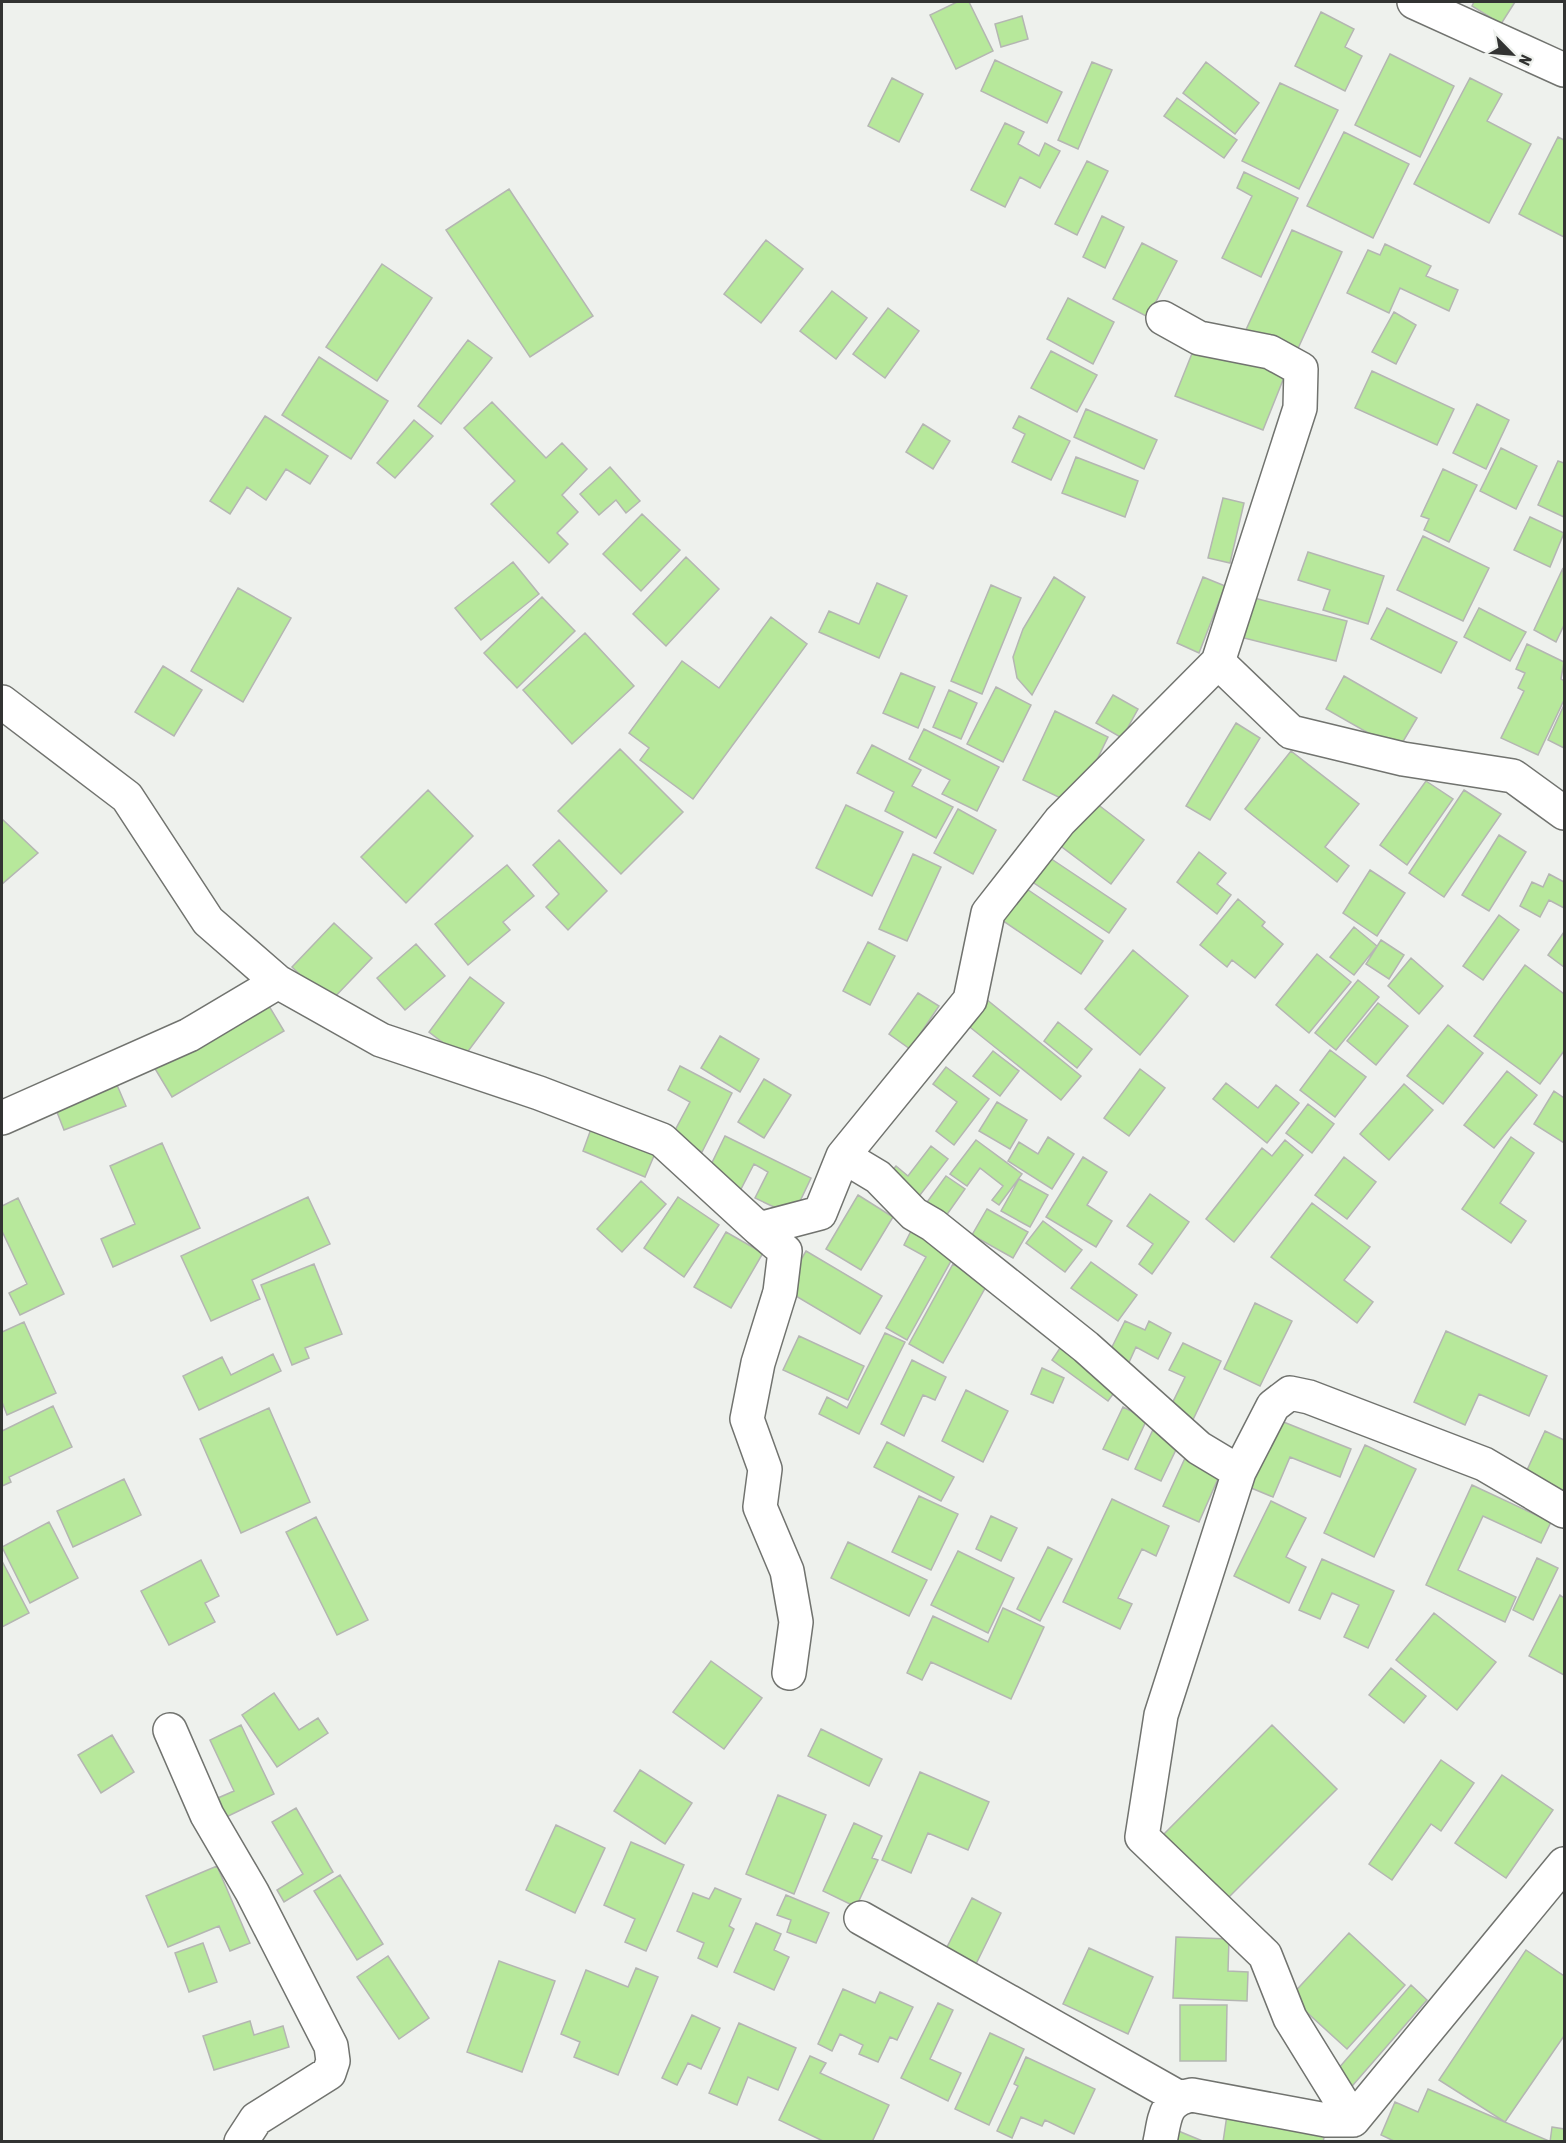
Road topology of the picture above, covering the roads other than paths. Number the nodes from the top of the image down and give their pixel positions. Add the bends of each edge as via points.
1 (1414, 2) edge
2 (1564, 70) edge
3 (1163, 318) dead end
4 (1218, 662) junction
5 (2, 702) edge
6 (1564, 813) edge
7 (278, 982) junction
8 (2, 1118) edge
9 (843, 1156) junction
10 (759, 1229) junction
11 (1239, 1472) junction
12 (1564, 1511) edge
13 (789, 1672) dead end
14 (170, 1730) dead end
15 (1564, 1864) edge
16 (861, 1918) dead end
17 (1178, 2097) junction
18 (1353, 2120) junction
19 (241, 2142) edge
20 (1160, 2142) edge

1 - 2 street
3 - 4 street via 1199,338 1270,352 1301,369 1300,408
4 - 6 street via 1291,732 1403,759 1512,776
4 - 9 street via 1060,821 988,913 970,1000
5 - 7 street via 127,797 208,921
7 - 8 street via 189,1035
7 - 10 street via 381,1040 539,1093 662,1140
9 - 10 street via 820,1213
9 - 11 street via 878,1177 914,1214 1086,1347 1199,1448
10 - 13 street via 785,1251 780,1292 758,1363 747,1419 765,1469 760,1507 787,1571 796,1622
11 - 12 street via 1273,1406 1290,1393 1484,1464
11 - 18 street via 1161,1715 1142,1837 1265,1955 1290,2018
14 - 19 street via 207,1815 252,1892 331,2046 333,2061 329,2073 256,2119
15 - 18 street
16 - 17 street
17 - 18 street via 1192,2095 1326,2120
17 - 20 street via 1167,2111

